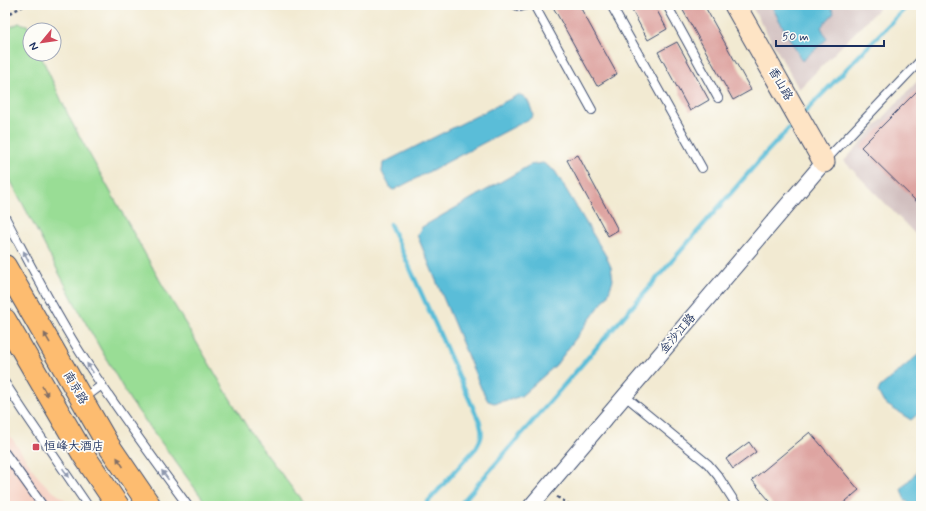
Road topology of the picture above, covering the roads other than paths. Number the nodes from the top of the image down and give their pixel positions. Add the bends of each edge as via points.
1 (516, 5) edge
2 (527, 5) edge
3 (534, 5) edge
4 (610, 5) edge
5 (667, 5) edge
6 (735, 5) edge
7 (921, 60) edge
8 (718, 98) dead end
9 (592, 110) dead end
10 (824, 162) junction
11 (702, 168) dead end
12 (5, 217) edge
13 (5, 266) edge
14 (5, 320) edge
15 (5, 383) edge
16 (102, 385) junction
17 (625, 396) junction
18 (82, 399) junction
19 (5, 453) edge
20 (43, 506) edge
21 (88, 506) edge
22 (118, 506) edge
23 (150, 506) edge
24 (188, 506) edge
25 (532, 506) edge
26 (732, 506) edge

1 - 2 lane
3 - 9 lane
4 - 11 lane
5 - 8 lane
6 - 10 street, 香山路
7 - 10 lane
10 - 17 street, 金沙江路
16 -> 12 lane via 55,312
18 -> 13 main road, 南京路
14 -> 22 main road via 83,454
15 -> 21 lane
16 - 18 lane
24 -> 16 lane
17 - 25 street, 金沙江路
17 - 26 lane via 708,464 736,504
23 -> 18 main road, 南京路 via 107,443
19 - 20 lane

